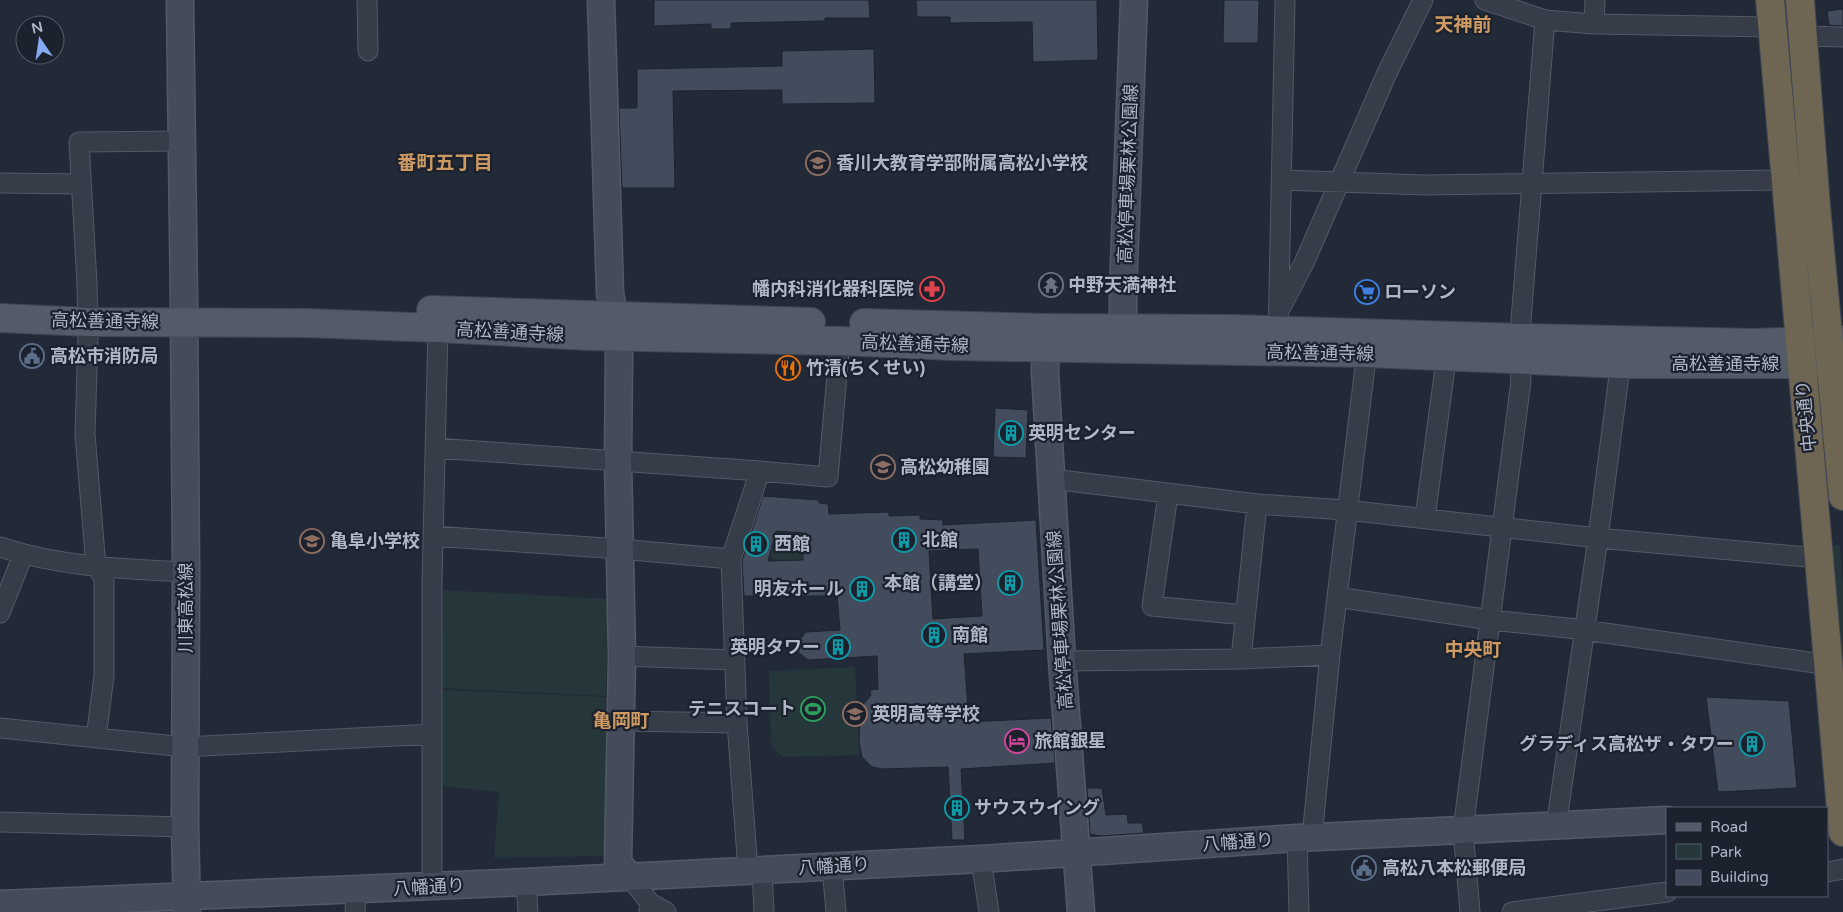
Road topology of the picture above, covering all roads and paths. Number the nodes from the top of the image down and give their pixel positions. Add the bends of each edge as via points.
1 (180, 0) edge
2 (367, 0) edge
3 (601, 0) edge
4 (1134, 0) edge
5 (1285, 0) edge
6 (1423, 0) edge
7 (1485, 0) edge
8 (1595, 0) edge
9 (1770, 0) edge
10 (1800, 0) edge
11 (1545, 20) junction
12 (1594, 24) junction
13 (1772, 27) junction
14 (1803, 36) junction
15 (1843, 37) edge
16 (368, 51) dead end
17 (182, 141) junction
18 (1282, 180) junction
19 (1785, 180) junction
20 (1340, 182) junction
21 (0, 183) edge
22 (1531, 183) junction
23 (81, 184) junction
24 (0, 300) edge
25 (88, 312) junction
26 (184, 313) junction
27 (0, 318) edge
28 (614, 326) junction
29 (438, 328) junction
30 (1278, 331) junction
31 (1045, 338) junction
32 (1123, 338) junction
33 (840, 341) junction
34 (1368, 343) junction
35 (1448, 346) junction
36 (1520, 349) junction
37 (1836, 351) edge
38 (1622, 352) junction
39 (1800, 353) junction
40 (435, 448) junction
41 (618, 461) junction
42 (1841, 463) edge
43 (760, 471) junction
44 (1052, 479) junction
45 (1168, 494) junction
46 (1843, 496) edge
47 (1257, 504) junction
48 (1346, 510) junction
49 (1425, 518) junction
50 (1501, 527) junction
51 (433, 536) junction
52 (1598, 538) junction
53 (0, 547) edge
54 (620, 549) junction
55 (24, 555) junction
56 (1818, 558) junction
57 (731, 559) junction
58 (96, 567) junction
59 (186, 572) junction
60 (1337, 597) junction
61 (0, 613) edge
62 (1245, 616) junction
63 (1491, 620) junction
64 (1584, 630) junction
65 (1330, 655) junction
66 (622, 656) junction
67 (1240, 659) junction
68 (734, 660) junction
69 (1062, 660) junction
70 (1829, 665) junction
71 (621, 720) junction
72 (737, 723) junction
73 (0, 728) edge
74 (432, 734) junction
75 (96, 738) junction
76 (185, 746) junction
77 (1838, 816) edge
78 (1666, 820) edge
79 (0, 822) edge
80 (1556, 826) junction
81 (185, 827) junction
82 (1463, 830) junction
83 (1304, 837) junction
84 (1077, 852) junction
85 (981, 859) junction
86 (832, 866) junction
87 (755, 870) junction
88 (1843, 870) edge
89 (1828, 872) edge
90 (630, 877) junction
91 (526, 882) junction
92 (432, 886) junction
93 (1666, 892) edge
94 (356, 901) edge
95 (0, 904) edge
96 (187, 905) edge
97 (649, 908) edge
98 (528, 912) edge
99 (666, 912) edge
100 (764, 912) edge
101 (836, 912) edge
102 (989, 912) edge
103 (1080, 912) edge
104 (1299, 912) edge
105 (1470, 912) edge
106 (1512, 912) edge

1 - 17 street, 川東高松線
2 - 16 street
3 - 28 street via 609,278
4 - 32 street, 高松停車場栗林公園線
5 - 18 street
6 - 20 street
7 - 11 street
8 - 12 street
9 - 13 highway, 中央通り
10 - 14 highway, 中央通り
11 - 12 street
11 - 22 street
12 - 13 street
13 - 19 highway, 中央通り
14 - 15 street
14 - 37 highway, 中央通り via 1816,206
17 - 23 street via 79,142
17 - 26 street, 川東高松線
18 - 20 street
18 - 30 street
19 - 22 street
19 - 39 highway, 中央通り
20 - 22 street
20 - 30 street
21 - 23 street
22 - 36 street
23 - 25 street
24 - 25 main road, 高松善通寺線
25 - 26 main road, 高松善通寺線
25 - 27 main road, 高松善通寺線
25 - 58 street via 85,434
26 - 28 main road, 高松善通寺線
26 - 29 main road, 高松善通寺線 via 307,323
26 - 59 street, 川東高松線
28 - 29 main road, 高松善通寺線 via 508,333
28 - 31 main road, 高松善通寺線
28 - 33 main road, 高松善通寺線
28 - 41 street via 619,353
29 - 40 street
30 - 32 main road, 高松善通寺線
30 - 34 main road, 高松善通寺線
31 - 32 main road, 高松善通寺線
31 - 33 main road, 高松善通寺線 via 951,346
31 - 44 street, 高松停車場栗林公園線
33 - 43 street via 828,477
34 - 35 main road, 高松善通寺線
34 - 48 street
35 - 36 main road, 高松善通寺線
35 - 49 street
36 - 38 main road, 高松善通寺線
36 - 50 street via 1520,381
37 - 39 main road, 高松善通寺線
37 - 42 highway, 中央通り
38 - 39 main road, 高松善通寺線
38 - 52 street
39 - 56 highway, 中央通り
40 - 41 street
40 - 51 street
41 - 43 street
41 - 54 street
42 - 46 highway, 中央通り
43 - 57 street
44 - 45 street
44 - 69 street, 高松停車場栗林公園線
45 - 47 street
45 - 62 street via 1152,606
47 - 48 street
47 - 62 street
48 - 49 street
48 - 60 street
49 - 50 street
50 - 52 street
50 - 63 street
51 - 54 street
51 - 74 street
52 - 56 street
52 - 64 street
53 - 55 street
54 - 57 street
54 - 66 street
55 - 58 street
55 - 61 street
56 - 70 highway, 中央通り
57 - 68 street
58 - 59 street
58 - 75 street via 104,577 104,676
59 - 76 street, 川東高松線
60 - 63 street
60 - 65 street
62 - 67 street
63 - 64 street
63 - 82 street
64 - 70 street
64 - 80 street
65 - 67 street
65 - 83 street
66 - 68 street
66 - 71 street
67 - 69 street
68 - 72 street
69 - 84 street, 高松停車場栗林公園線
70 - 77 highway, 中央通り
71 - 72 street
71 - 90 street via 618,863
72 - 87 street
73 - 75 street
74 - 76 street
74 - 92 street
75 - 76 street
76 - 81 street, 川東高松線
78 - 80 street, 八幡通り
79 - 81 street
80 - 82 street, 八幡通り
81 - 96 street, 川東高松線
82 - 83 street, 八幡通り
82 - 105 street
83 - 84 street, 八幡通り
83 - 104 street
84 - 85 street, 八幡通り
84 - 103 street, 高松停車場栗林公園線
85 - 86 street, 八幡通り
85 - 102 street
86 - 87 street, 八幡通り
86 - 101 street
87 - 90 street, 八幡通り
87 - 100 street
88 - 89 street
90 - 91 street, 八幡通り
90 - 97 street
91 - 92 street, 八幡通り
91 - 98 street
92 - 94 street, 八幡通り
93 - 106 street
94 - 96 street, 八幡通り
95 - 96 street, 八幡通り
97 - 99 street

